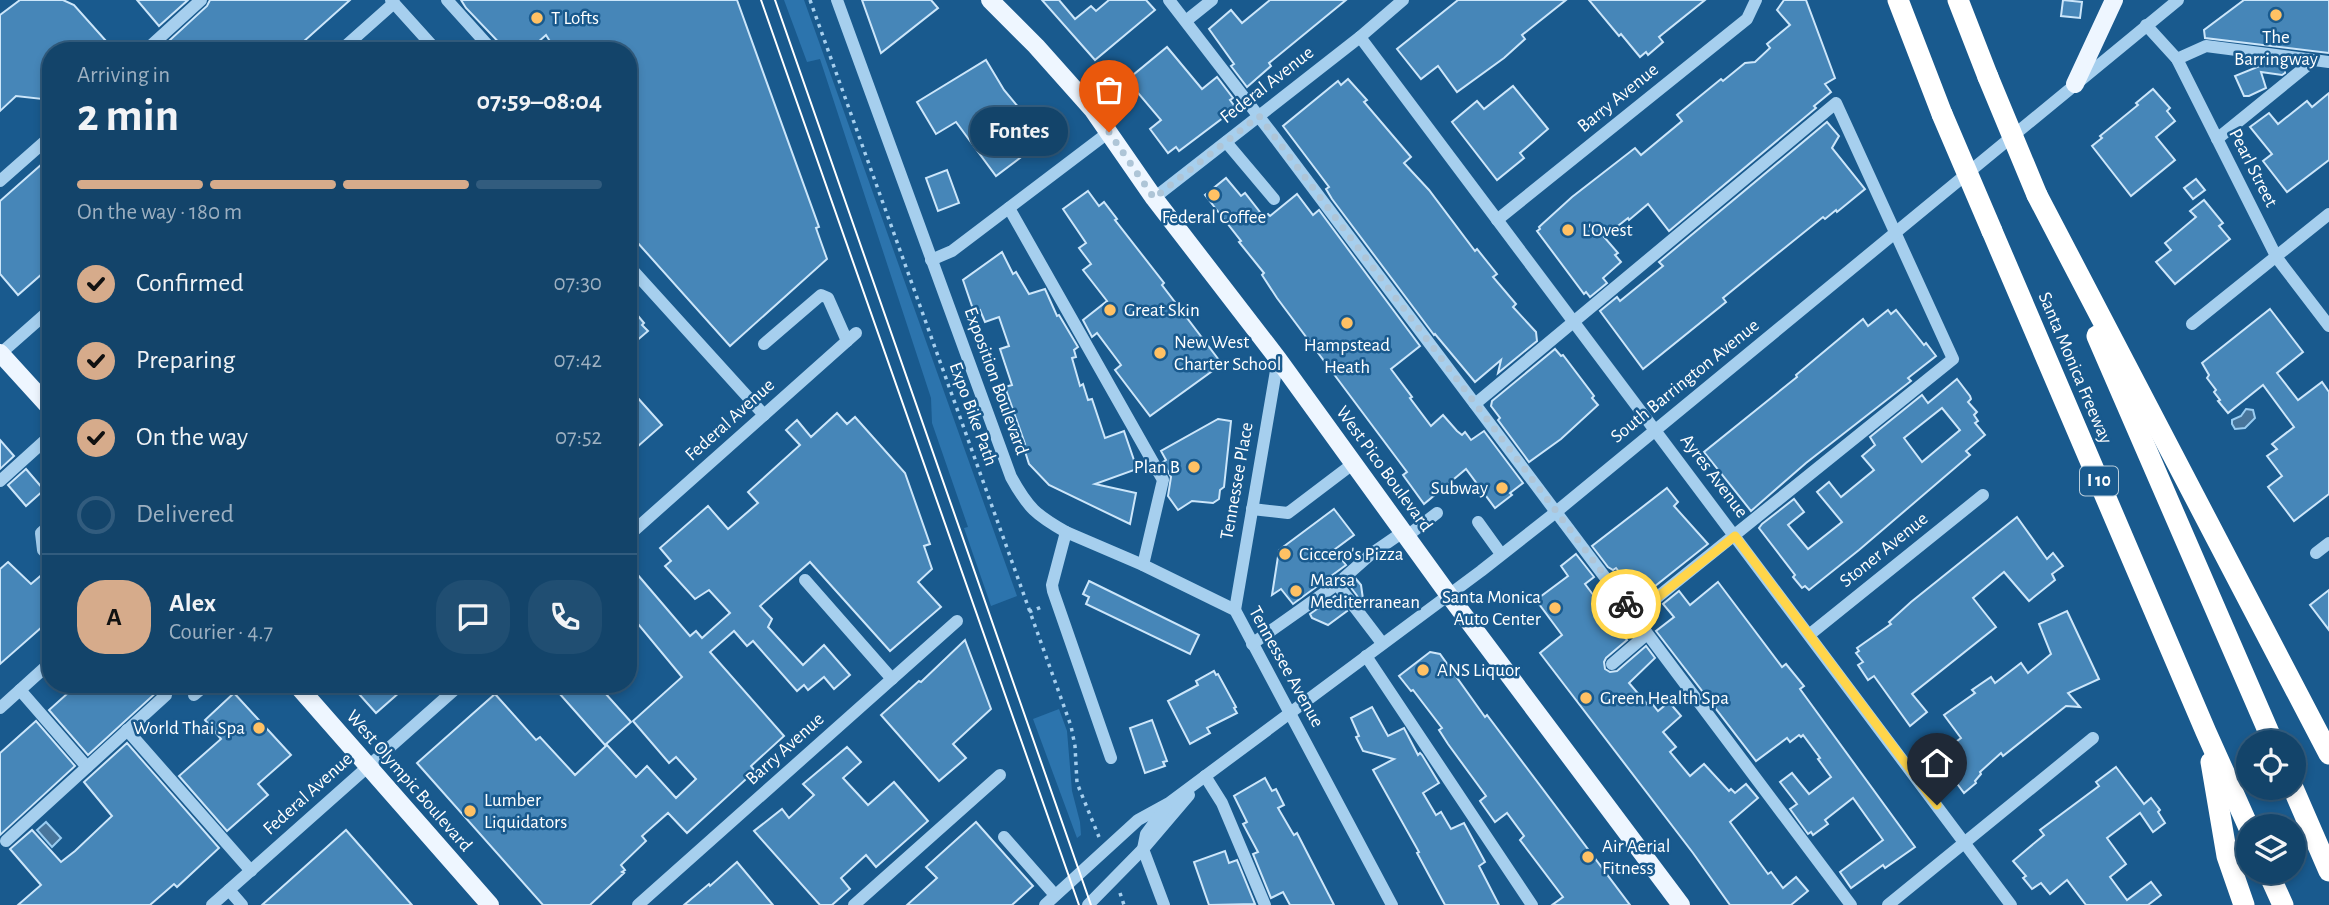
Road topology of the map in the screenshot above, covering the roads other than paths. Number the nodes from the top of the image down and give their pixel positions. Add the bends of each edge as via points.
1 (201, 0) edge
2 (447, 0) edge
3 (837, 0) edge
4 (990, 0) edge
5 (1170, 0) edge
6 (1212, 0) edge
7 (1403, 0) edge
8 (1756, 0) edge
9 (1898, 0) edge
10 (1958, 0) edge
11 (2114, 0) edge
12 (2179, 0) edge
13 (398, 3) edge
14 (1187, 20) junction
15 (2146, 25) junction
16 (1360, 37) junction
17 (155, 42) edge
18 (351, 42) edge
19 (430, 42) edge
20 (485, 42) edge
21 (2177, 59) junction
22 (2314, 60) junction
23 (2329, 62) edge
24 (2075, 84) junction
25 (1259, 116) junction
26 (1109, 132) junction
27 (2217, 139) junction
28 (1226, 142) junction
29 (42, 144) edge
30 (0, 181) edge
31 (2037, 195) junction
32 (1154, 198) junction
33 (1274, 200) dead end
34 (1009, 208) junction
35 (2329, 214) edge
36 (1497, 220) junction
37 (1895, 233) junction
38 (2277, 258) junction
39 (931, 260) junction
40 (637, 275) edge
41 (42, 317) edge
42 (1574, 321) junction
43 (2192, 324) dead end
44 (2329, 326) edge
45 (764, 344) dead end
46 (0, 354) edge
47 (1278, 359) junction
48 (42, 399) edge
49 (1475, 404) junction
50 (764, 415) junction
51 (1655, 430) junction
52 (42, 443) edge
53 (1354, 463) junction
54 (0, 481) edge
55 (1983, 495) dead end
56 (1252, 509) junction
57 (1556, 512) junction
58 (1437, 513) dead end
59 (1478, 522) dead end
60 (637, 528) edge
61 (1066, 532) junction
62 (1405, 534) junction
63 (1735, 536) junction
64 (2329, 542) edge
65 (2316, 553) dead end
66 (1501, 554) junction
67 (1143, 565) junction
68 (805, 580) dead end
69 (1337, 584) junction
70 (1448, 594) junction
71 (1235, 610) junction
72 (1634, 616) junction
73 (957, 621) dead end
74 (1647, 634) junction
75 (1809, 635) junction
76 (1382, 643) junction
77 (1252, 644) junction
78 (1366, 656) junction
79 (1612, 664) dead end
80 (42, 670) edge
81 (892, 679) junction
82 (20, 690) junction
83 (196, 693) edge
84 (304, 693) edge
85 (451, 693) edge
86 (166, 695) dead end
87 (194, 695) dead end
88 (0, 708) edge
89 (1290, 714) junction
90 (127, 730) junction
91 (2268, 730) edge
92 (2206, 732) junction
93 (2093, 738) dead end
94 (2329, 754) edge
95 (1111, 758) dead end
96 (368, 766) junction
97 (87, 767) junction
98 (1000, 775) dead end
99 (1205, 776) junction
100 (2298, 800) edge
101 (1169, 803) junction
102 (2243, 814) edge
103 (1004, 837) dead end
104 (6, 841) dead end
105 (1964, 842) junction
106 (1143, 849) junction
107 (251, 871) junction
108 (2329, 871) edge
109 (2273, 884) edge
110 (229, 890) junction
111 (1055, 895) junction
112 (212, 905) edge
113 (242, 905) edge
114 (490, 905) edge
115 (638, 905) edge
116 (853, 905) edge
117 (1045, 905) edge
118 (1088, 905) edge
119 (1164, 905) edge
120 (1265, 905) edge
121 (1392, 905) edge
122 (1532, 905) edge
123 (1681, 905) edge
124 (1851, 905) edge
125 (1888, 905) edge
126 (2011, 905) edge
127 (2245, 905) edge
128 (2283, 905) edge

1 - 17 street
2 - 20 street
3 - 39 street, Exposition Boulevard
4 - 26 main road, West Pico Boulevard
5 - 14 street
6 - 14 street
7 - 16 street, Federal Avenue
8 - 36 street, Barry Avenue via 1747,19
9 - 92 highway, Santa Monica Freeway / I 10, bridge via 1942,114
10 - 31 highway, Santa Monica Freeway, bridge
11 - 24 main road
12 - 15 street, South Barrington Avenue
13 - 18 street
13 - 19 street
14 - 25 street
15 - 21 street, Pearl Street
15 - 24 street, South Barrington Avenue
16 - 25 street, Federal Avenue
16 - 36 street, Ayres Avenue
21 - 22 street via 2206,46
21 - 27 street, Pearl Street
22 - 23 street
22 - 27 street
24 - 37 street, South Barrington Avenue
25 - 28 street, Federal Avenue
25 - 49 street
26 - 32 main road, West Pico Boulevard
26 - 34 street
27 - 38 street, Pearl Street
28 - 32 street, Federal Avenue
28 - 33 street
29 - 30 street
31 - 91 highway, Santa Monica Freeway
31 - 94 highway
32 - 47 main road, West Pico Boulevard
34 - 39 street via 952,251
34 - 67 street via 1163,480
35 - 38 street
36 - 42 street, Ayres Avenue
37 - 42 street via 1836,103
37 - 51 street, South Barrington Avenue
37 - 63 street via 1953,359
38 - 43 street
38 - 44 street, Pearl Street
39 - 61 street, Exposition Boulevard via 1012,477 1025,503
40 - 50 street
41 - 46 street
42 - 49 street
42 - 51 street, Ayres Avenue
45 - 50 street, Federal Avenue via 821,295 828,298 852,337
46 - 48 main road
47 - 53 main road, West Pico Boulevard
47 - 56 street, Tennessee Place
49 - 57 street
50 - 60 street, Federal Avenue
51 - 57 street, South Barrington Avenue
51 - 63 street, Ayres Avenue
52 - 54 street
53 - 56 street via 1288,513
53 - 62 main road, West Pico Boulevard
55 - 75 street, Stoner Avenue
56 - 71 street, Tennessee Place
57 - 66 street, South Barrington Avenue
57 - 72 street
58 - 62 street
59 - 66 street
61 - 67 street, Tennessee Avenue
61 - 95 street via 1053,591
62 - 69 street via 1371,554
62 - 70 main road, West Pico Boulevard
63 - 72 street
63 - 75 street, Ayres Avenue
64 - 65 street
66 - 70 street, South Barrington Avenue
67 - 71 street, Tennessee Avenue
68 - 81 street
69 - 76 street
69 - 77 street
70 - 76 street, South Barrington Avenue
70 - 123 main road, West Pico Boulevard
71 - 77 street, Tennessee Avenue
72 - 74 street
73 - 81 street, Barry Avenue
74 - 79 street
74 - 124 street
75 - 105 street, Ayres Avenue
76 - 78 street, South Barrington Avenue
77 - 89 street, Tennessee Avenue
78 - 89 street, South Barrington Avenue
78 - 122 street
80 - 82 street
81 - 115 street, Barry Avenue
82 - 88 street
82 - 97 street
83 - 87 street
84 - 96 main road, West Olympic Boulevard
85 - 96 street, Federal Avenue
86 - 90 street
89 - 99 street, South Barrington Avenue
89 - 121 street, Tennessee Avenue
90 - 97 street
90 - 107 street
92 - 102 highway, Santa Monica Freeway / I 10
92 - 127 highway via 2227,856
93 - 105 street
96 - 107 street, Federal Avenue
96 - 114 main road, West Olympic Boulevard
97 - 104 street
98 - 116 street
99 - 101 street, South Barrington Avenue
99 - 106 street, South Barrington Avenue
99 - 120 street via 1222,803
100 - 108 highway
101 - 106 street via 1146,834
101 - 111 street, South Barrington Avenue via 1138,820
103 - 111 street
105 - 125 street
105 - 126 street, Ayres Avenue
106 - 118 street, South Barrington Avenue
106 - 119 street
107 - 110 street, Federal Avenue
109 - 128 highway
110 - 112 street, Federal Avenue
110 - 113 street
111 - 117 street, South Barrington Avenue

